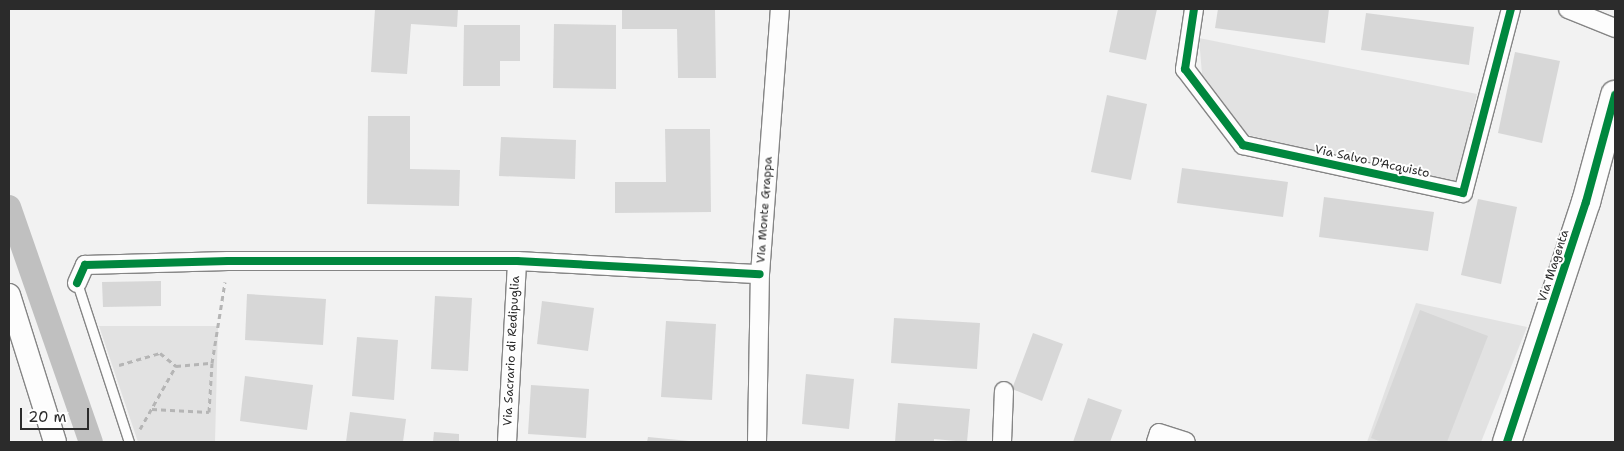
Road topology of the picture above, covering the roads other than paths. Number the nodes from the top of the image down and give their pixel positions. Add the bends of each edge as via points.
1 (780, 9) edge
2 (1194, 9) edge
3 (1511, 9) edge
4 (1568, 9) edge
5 (1615, 28) edge
6 (1615, 95) edge
7 (517, 261) junction
8 (760, 274) junction
9 (77, 283) joint
10 (9, 295) edge
11 (1004, 391) dead end
12 (1158, 438) edge
13 (55, 442) edge
14 (129, 442) edge
15 (507, 442) edge
16 (757, 442) edge
17 (1002, 442) edge
18 (1186, 442) edge
19 (1506, 442) edge

1 - 8 street, Via Monte Grappa
2 - 3 street, Via Salvo D'Acquisto via 1186,69 1243,145 1463,194
4 - 5 street
6 - 19 main road, Via Magenta via 1586,202
7 - 8 street
7 - 9 street via 228,261 85,265
7 - 15 street, Via Sacrario di Redipuglia
8 - 16 street, Via Monte Grappa
9 - 14 lane
10 - 13 street
11 - 17 street
12 - 18 street

